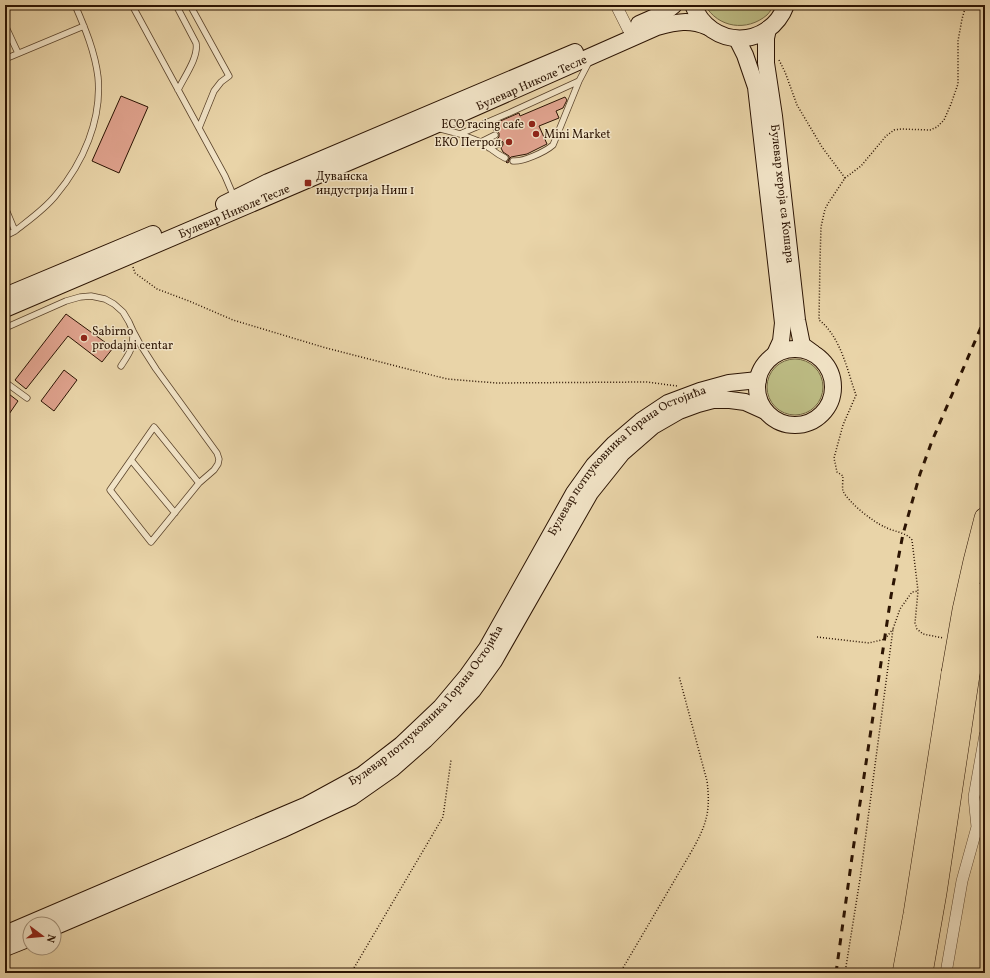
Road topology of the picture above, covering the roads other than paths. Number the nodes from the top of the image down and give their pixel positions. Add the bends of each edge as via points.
1 (75, 5) edge
2 (132, 5) edge
3 (176, 5) edge
4 (190, 5) edge
5 (616, 5) edge
6 (674, 5) edge
7 (693, 5) edge
8 (786, 5) edge
9 (5, 25) edge
10 (84, 26) junction
11 (708, 27) junction
12 (628, 29) junction
13 (768, 29) junction
14 (737, 39) junction
15 (18, 53) junction
16 (593, 56) junction
17 (5, 59) edge
18 (579, 81) junction
19 (178, 90) junction
20 (431, 127) junction
21 (199, 128) junction
22 (460, 134) junction
23 (495, 135) dead end
24 (481, 142) junction
25 (499, 144) dead end
26 (490, 148) junction
27 (502, 155) dead end
28 (512, 161) dead end
29 (237, 204) junction
30 (5, 207) edge
31 (15, 231) junction
32 (5, 236) edge
33 (5, 296) edge
34 (5, 309) edge
35 (5, 328) edge
36 (133, 331) junction
37 (813, 353) junction
38 (775, 354) junction
39 (121, 366) dead end
40 (758, 380) junction
41 (5, 382) edge
42 (27, 398) dead end
43 (765, 411) junction
44 (131, 460) junction
45 (199, 483) junction
46 (175, 513) junction
47 (985, 518) edge
48 (985, 592) edge
49 (972, 612) junction
50 (960, 674) junction
51 (985, 734) edge
52 (62, 924) edge
53 (5, 934) edge
54 (22, 941) edge
55 (5, 948) edge
56 (903, 973) edge
57 (922, 973) edge
58 (946, 973) edge

1 - 10 lane
2 - 19 lane
3 - 19 lane via 197,47 196,55
4 - 21 lane via 229,76 214,91
5 - 12 street
6 - 12 main road, Булевар Николе Тесле
7 - 11 main road
8 - 13 main road via 778,20
9 - 15 lane
10 - 15 lane
10 - 31 lane via 98,76 99,98 96,118 87,145 77,165 56,195
11 - 14 main road via 723,36
11 - 16 main road, Булевар Николе Тесле via 694,22 678,22 658,27
12 - 29 main road, Булевар Николе Тесле via 272,181
13 - 14 main road via 751,38
13 - 37 main road, Булевар хероја са Кошара via 766,64 797,320 802,345
14 - 38 main road, Булевар хероја са Кошара via 756,87 783,323 781,340
15 - 17 lane
16 - 18 lane
16 - 20 main road, Булевар Николе Тесле
18 - 22 lane
18 - 28 lane via 550,147 518,161
19 - 21 lane
20 - 22 lane
20 - 29 main road, Булевар Николе Тесле
21 - 29 lane
22 - 24 lane
23 - 24 lane
24 - 26 lane
25 - 26 lane
26 - 27 lane
29 - 33 main road, Булевар Николе Тесле
29 - 34 main road, Булевар Николе Тесле via 128,256
30 - 31 lane
31 - 32 lane
35 - 36 lane via 66,301 91,296 114,304 123,312
36 - 39 lane via 130,352
36 - 45 lane via 156,369 217,453 218,464
37 - 38 main road via 794,349
37 - 43 main road via 826,364 832,380 832,396 824,411 811,421 795,425 778,421
38 - 40 main road via 761,370
40 - 43 main road via 758,396
40 - 53 main road, Булевар потпуковника Горана Остојића via 722,385 668,403 614,444 594,465 574,494 487,648 467,676 441,707 401,745 362,775 307,805
41 - 42 lane
43 - 52 main road, Булевар потпуковника Горана Остојића via 745,402 730,400 713,400 698,404 679,411 653,426 622,452 590,493 494,662 473,690 443,722 392,769 352,797
44 - 45 lane via 154,427
44 - 46 lane
44 - 46 lane via 110,490 151,542
45 - 46 lane
47 - 49 highway via 974,561
48 - 49 highway
49 - 50 highway, bridge
50 - 56 highway
50 - 57 highway via 937,885
51 - 58 street via 974,797 977,827 962,881
54 - 55 main road

